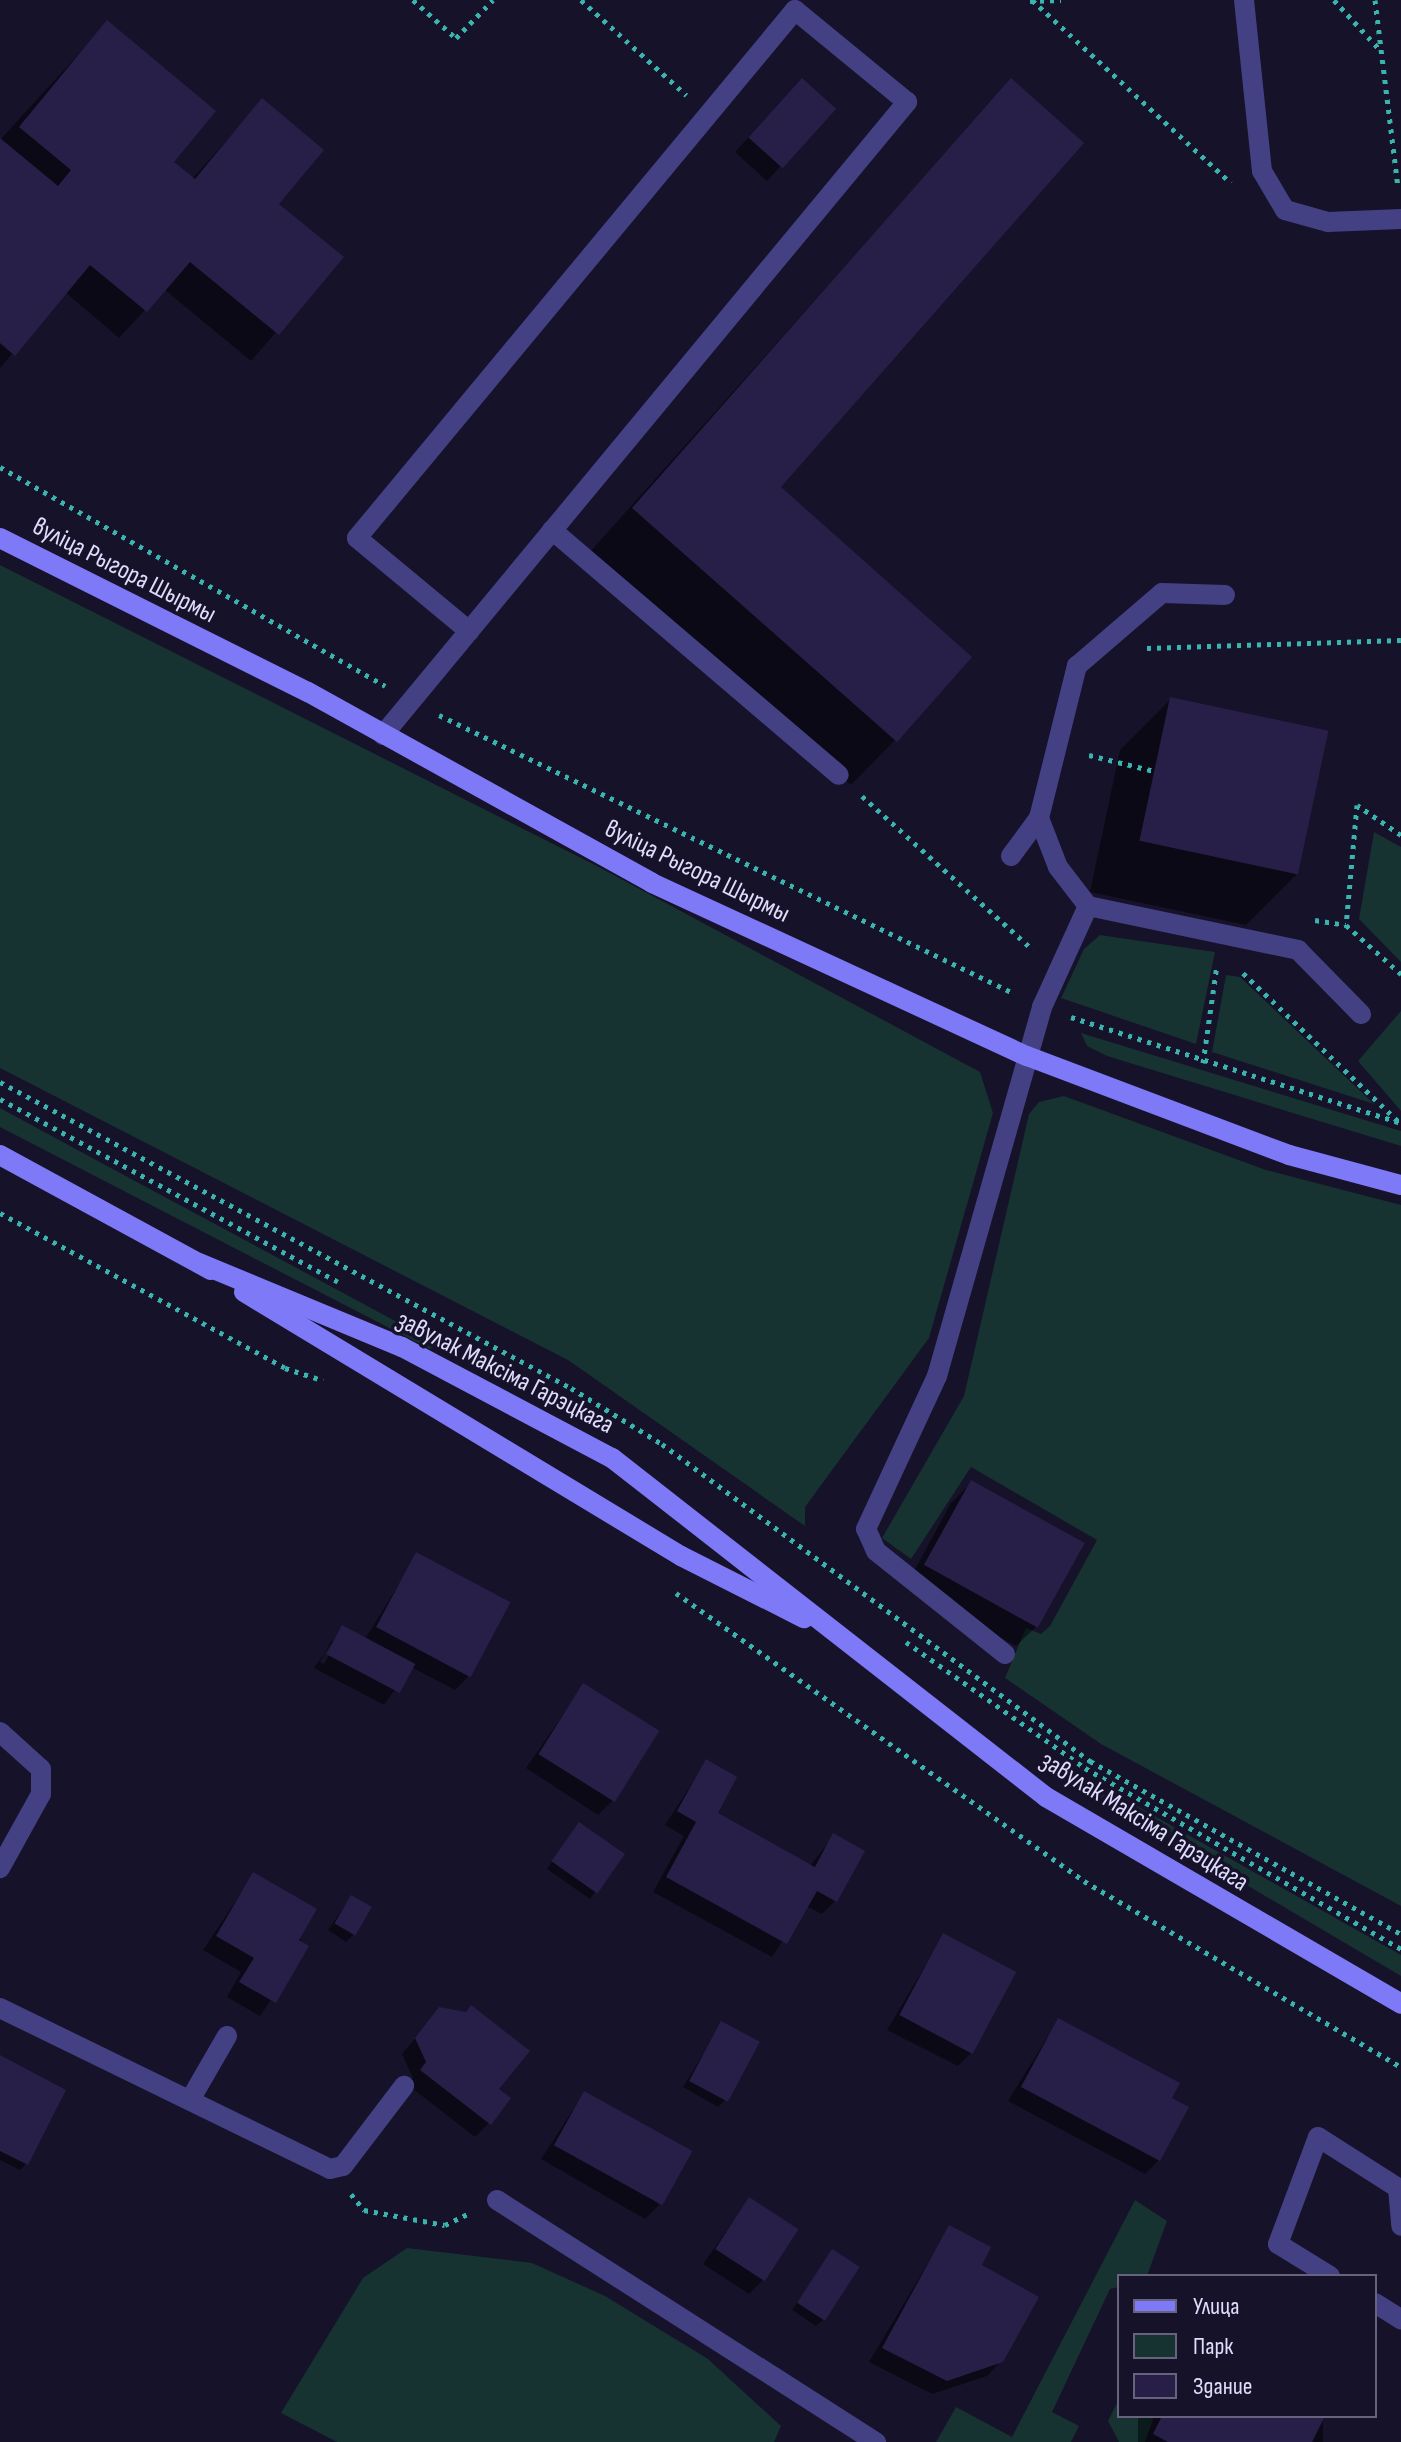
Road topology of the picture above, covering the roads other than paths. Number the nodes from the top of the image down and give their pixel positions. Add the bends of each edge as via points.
1 (1244, 0) edge
2 (1400, 210) edge
3 (552, 530) junction
4 (0, 538) edge
5 (1225, 595) dead end
6 (469, 631) junction
7 (383, 735) junction
8 (839, 775) road end
9 (1039, 818) junction
10 (1011, 856) dead end
11 (1088, 906) junction
12 (1361, 1014) dead end
13 (1027, 1056) junction
14 (0, 1155) edge
15 (1401, 1185) edge
16 (199, 1263) junction
17 (836, 1634) junction
18 (1005, 1654) dead end
19 (0, 1732) edge
20 (0, 1868) edge
21 (1401, 2004) edge
22 (0, 2008) edge
23 (227, 2036) dead end
24 (404, 2086) dead end
25 (190, 2100) junction
26 (497, 2200) road end
27 (1401, 2226) edge
28 (1327, 2274) edge
29 (1377, 2304) edge
30 (1401, 2319) edge
31 (876, 2442) edge

1 - 2 street via 1262,171 1285,210 1328,222
3 - 6 street
3 - 6 street via 907,102 795,10 357,538
3 - 8 street
4 - 7 street, вуліца Рыгора Шырмы
5 - 9 street via 1162,593 1077,666
6 - 7 street
7 - 13 street, вуліца Рыгора Шырмы via 652,883
9 - 10 street
9 - 11 street via 1058,867
11 - 12 street via 1298,950
11 - 13 street via 1042,1007
13 - 15 street, вуліца Рыгора Шырмы via 1289,1155
13 - 18 street via 937,1376 866,1529 876,1551
14 - 16 street, завулак Максіма Гарэцкага
16 - 17 street, завулак Максіма Гарэцкага via 681,1556
16 - 17 street, завулак Максіма Гарэцкага via 402,1347 612,1458
17 - 21 street, завулак Максіма Гарэцкага via 1046,1797
19 - 20 street via 41,1769 41,1794
22 - 25 street
23 - 25 street
24 - 25 street via 343,2166 330,2169
26 - 31 street
27 - 28 street via 1398,2188 1318,2137 1278,2244
29 - 30 street

